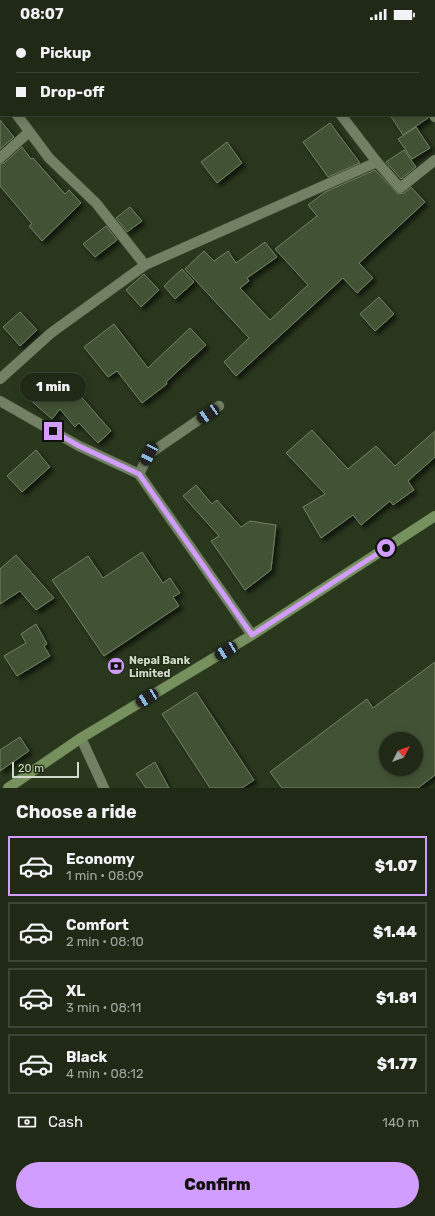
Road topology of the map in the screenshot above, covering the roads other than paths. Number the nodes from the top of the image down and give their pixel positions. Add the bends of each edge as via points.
1 (18, 116) edge
2 (342, 116) edge
3 (29, 132) junction
4 (0, 158) edge
5 (435, 160) edge
6 (377, 162) junction
7 (145, 265) junction
8 (0, 379) edge
9 (0, 402) edge
10 (219, 406) dead end
11 (139, 474) junction
12 (435, 516) edge
13 (252, 635) junction
14 (81, 738) junction
15 (8, 788) edge
16 (104, 788) edge

1 - 3 street
2 - 6 street
3 - 4 street
3 - 7 street via 49,158 96,203
5 - 6 street via 400,188
6 - 7 street
7 - 8 street via 51,333
9 - 11 street via 79,446
10 - 11 street via 149,454
11 - 13 street
12 - 13 main road
13 - 14 main road
14 - 15 main road
14 - 16 street

